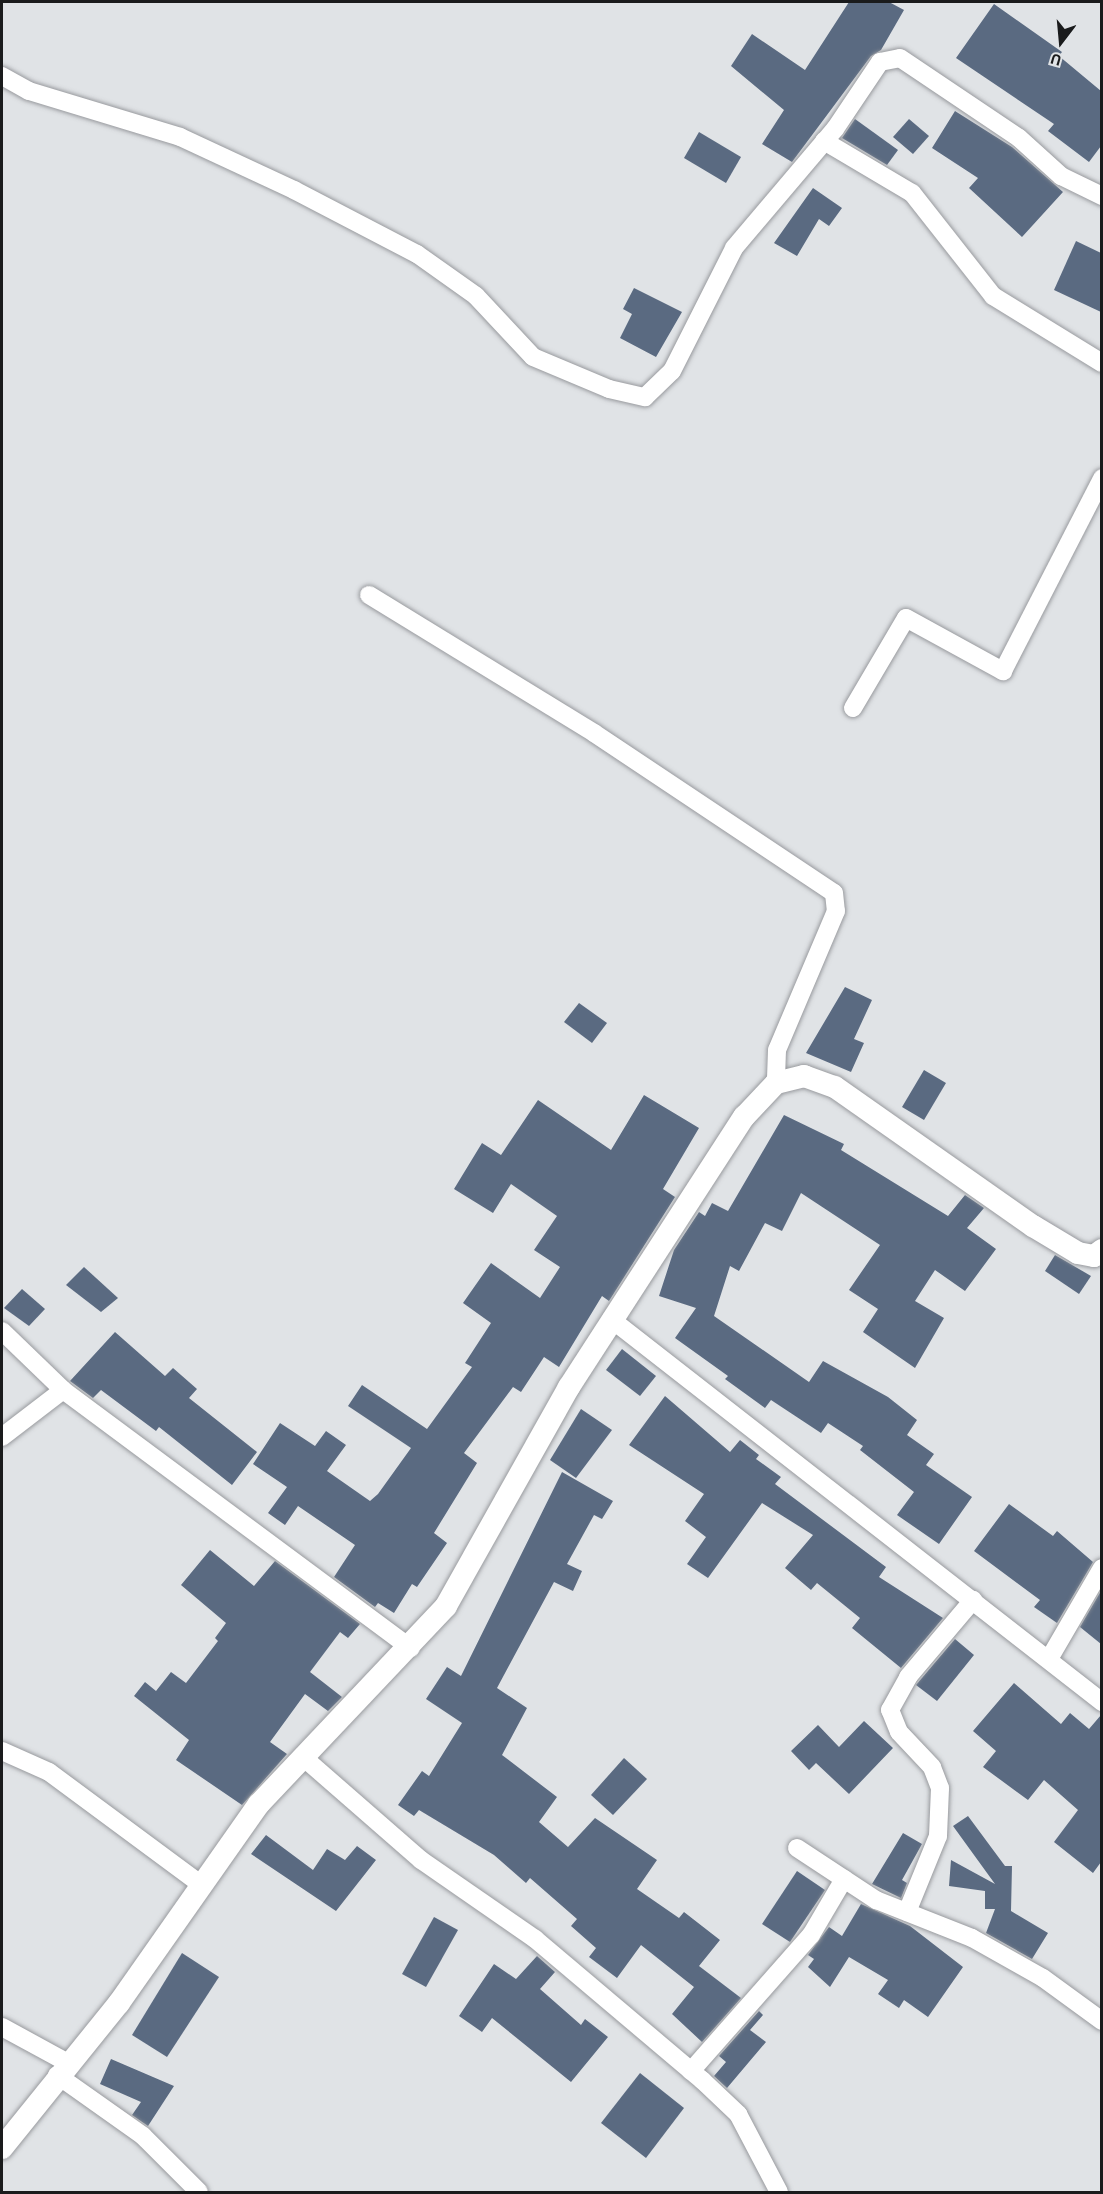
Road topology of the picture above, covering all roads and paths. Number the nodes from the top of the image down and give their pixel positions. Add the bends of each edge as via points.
1 (2, 76) edge
2 (824, 141) junction
3 (1101, 196) edge
4 (1101, 363) edge
5 (1101, 478) edge
6 (369, 595) dead end
7 (853, 708) dead end
8 (776, 1083) junction
9 (1099, 1255) edge
10 (611, 1319) junction
11 (2, 1331) edge
12 (63, 1390) junction
13 (2, 1437) edge
14 (1101, 1568) edge
15 (973, 1599) junction
16 (411, 1648) junction
17 (1049, 1659) junction
18 (1101, 1702) edge
19 (2, 1751) edge
20 (304, 1758) junction
21 (797, 1848) dead end
22 (844, 1879) junction
23 (199, 1883) junction
24 (907, 1912) junction
25 (1101, 2021) edge
26 (2, 2026) edge
27 (62, 2069) junction
28 (691, 2071) junction
29 (2, 2148) edge
30 (199, 2193) edge
31 (778, 2193) edge

1 - 2 street via 29,90 180,137 294,190 417,254 476,297 533,357 645,397 672,371 734,248
2 - 3 street via 880,62 900,58 1019,138 1061,176
2 - 4 street via 912,193 993,296
5 - 7 street via 1004,671 906,618
6 - 8 street via 594,733 834,893 836,911 777,1050
8 - 9 street via 804,1077 835,1087 1033,1226 1078,1253
8 - 10 street via 744,1117
10 - 15 street
10 - 16 street via 465,1577
11 - 12 street
12 - 13 street
12 - 16 street
14 - 17 street
15 - 17 street
15 - 24 street via 908,1677 890,1710 899,1732 932,1767 940,1788 938,1836
16 - 20 street
17 - 18 street
19 - 23 street via 49,1772
20 - 23 street via 259,1803
20 - 28 street via 421,1860 535,1940
21 - 22 street
22 - 24 street
22 - 28 street via 811,1935
23 - 27 street via 119,2003
24 - 25 street via 972,1938 1043,1978
26 - 27 street
27 - 29 street
27 - 30 street via 143,2136
28 - 31 street via 738,2114

